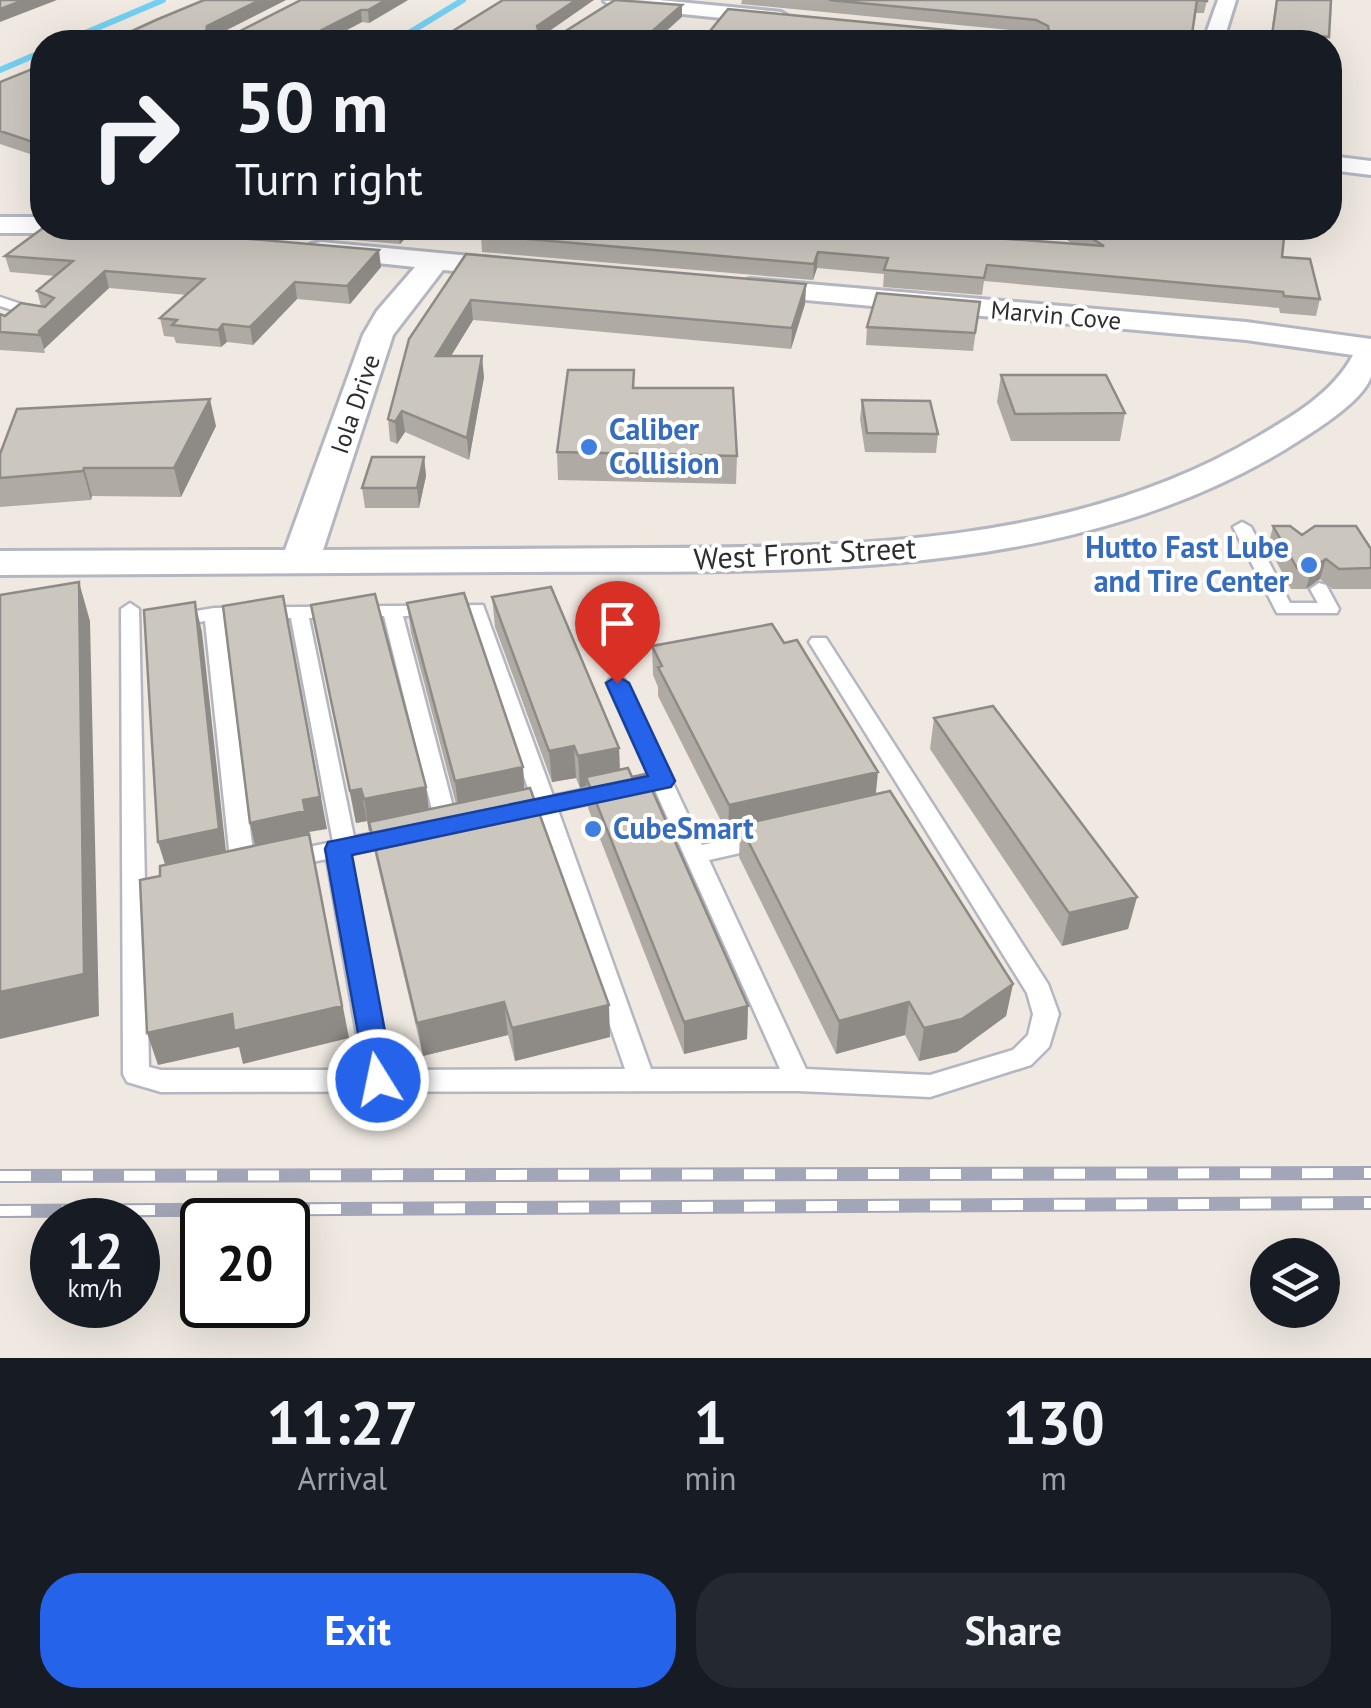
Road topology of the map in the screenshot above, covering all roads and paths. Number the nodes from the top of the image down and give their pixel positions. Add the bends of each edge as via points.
1 (1227, 0) edge
2 (608, 4) edge
3 (804, 20) edge
4 (1217, 30) edge
5 (1342, 164) edge
6 (1371, 168) edge
7 (0, 226) edge
8 (30, 226) edge
9 (302, 248) edge
10 (435, 261) junction
11 (534, 270) edge
12 (712, 285) edge
13 (0, 302) edge
14 (48, 316) edge
15 (1367, 367) edge
16 (1274, 532) edge
17 (300, 562) junction
18 (0, 563) edge
19 (1318, 589) dead end
20 (392, 611) junction
21 (300, 612) junction
22 (214, 614) junction
23 (819, 642) dead end
24 (617, 683) dead end
25 (662, 781) junction
26 (542, 806) junction
27 (504, 814) edge
28 (790, 834) edge
29 (342, 848) junction
30 (696, 855) junction
31 (378, 1080) junction
32 (642, 1080) junction
33 (798, 1080) junction

1 - 4 street
2 - 3 street
5 - 6 street
7 - 8 street
9 - 10 street
10 - 11 street
10 - 17 street, Iola Drive via 378,336
12 - 15 street, Marvin Cove via 1246,331
13 - 14 lane
15 - 17 street, West Front Street via 1262,452 1222,471 1124,508 989,540 768,559
16 - 19 lane via 1242,527 1284,609 1330,609
17 - 18 street, West Front Street
20 - 21 lane
20 - 26 lane via 476,609
20 - 29 lane via 439,828
21 - 22 lane
21 - 29 lane
22 - 29 lane via 234,870
22 - 31 lane via 130,618 144,891 131,916 136,1074 161,1081
23 - 33 lane via 912,806 1039,991 1046,1014 1040,1040 1022,1058 930,1086
24 - 25 lane
25 - 26 lane
25 - 30 lane
26 - 27 lane
26 - 32 lane
28 - 30 lane
29 - 31 lane
30 - 33 lane
31 - 32 lane
32 - 33 lane

